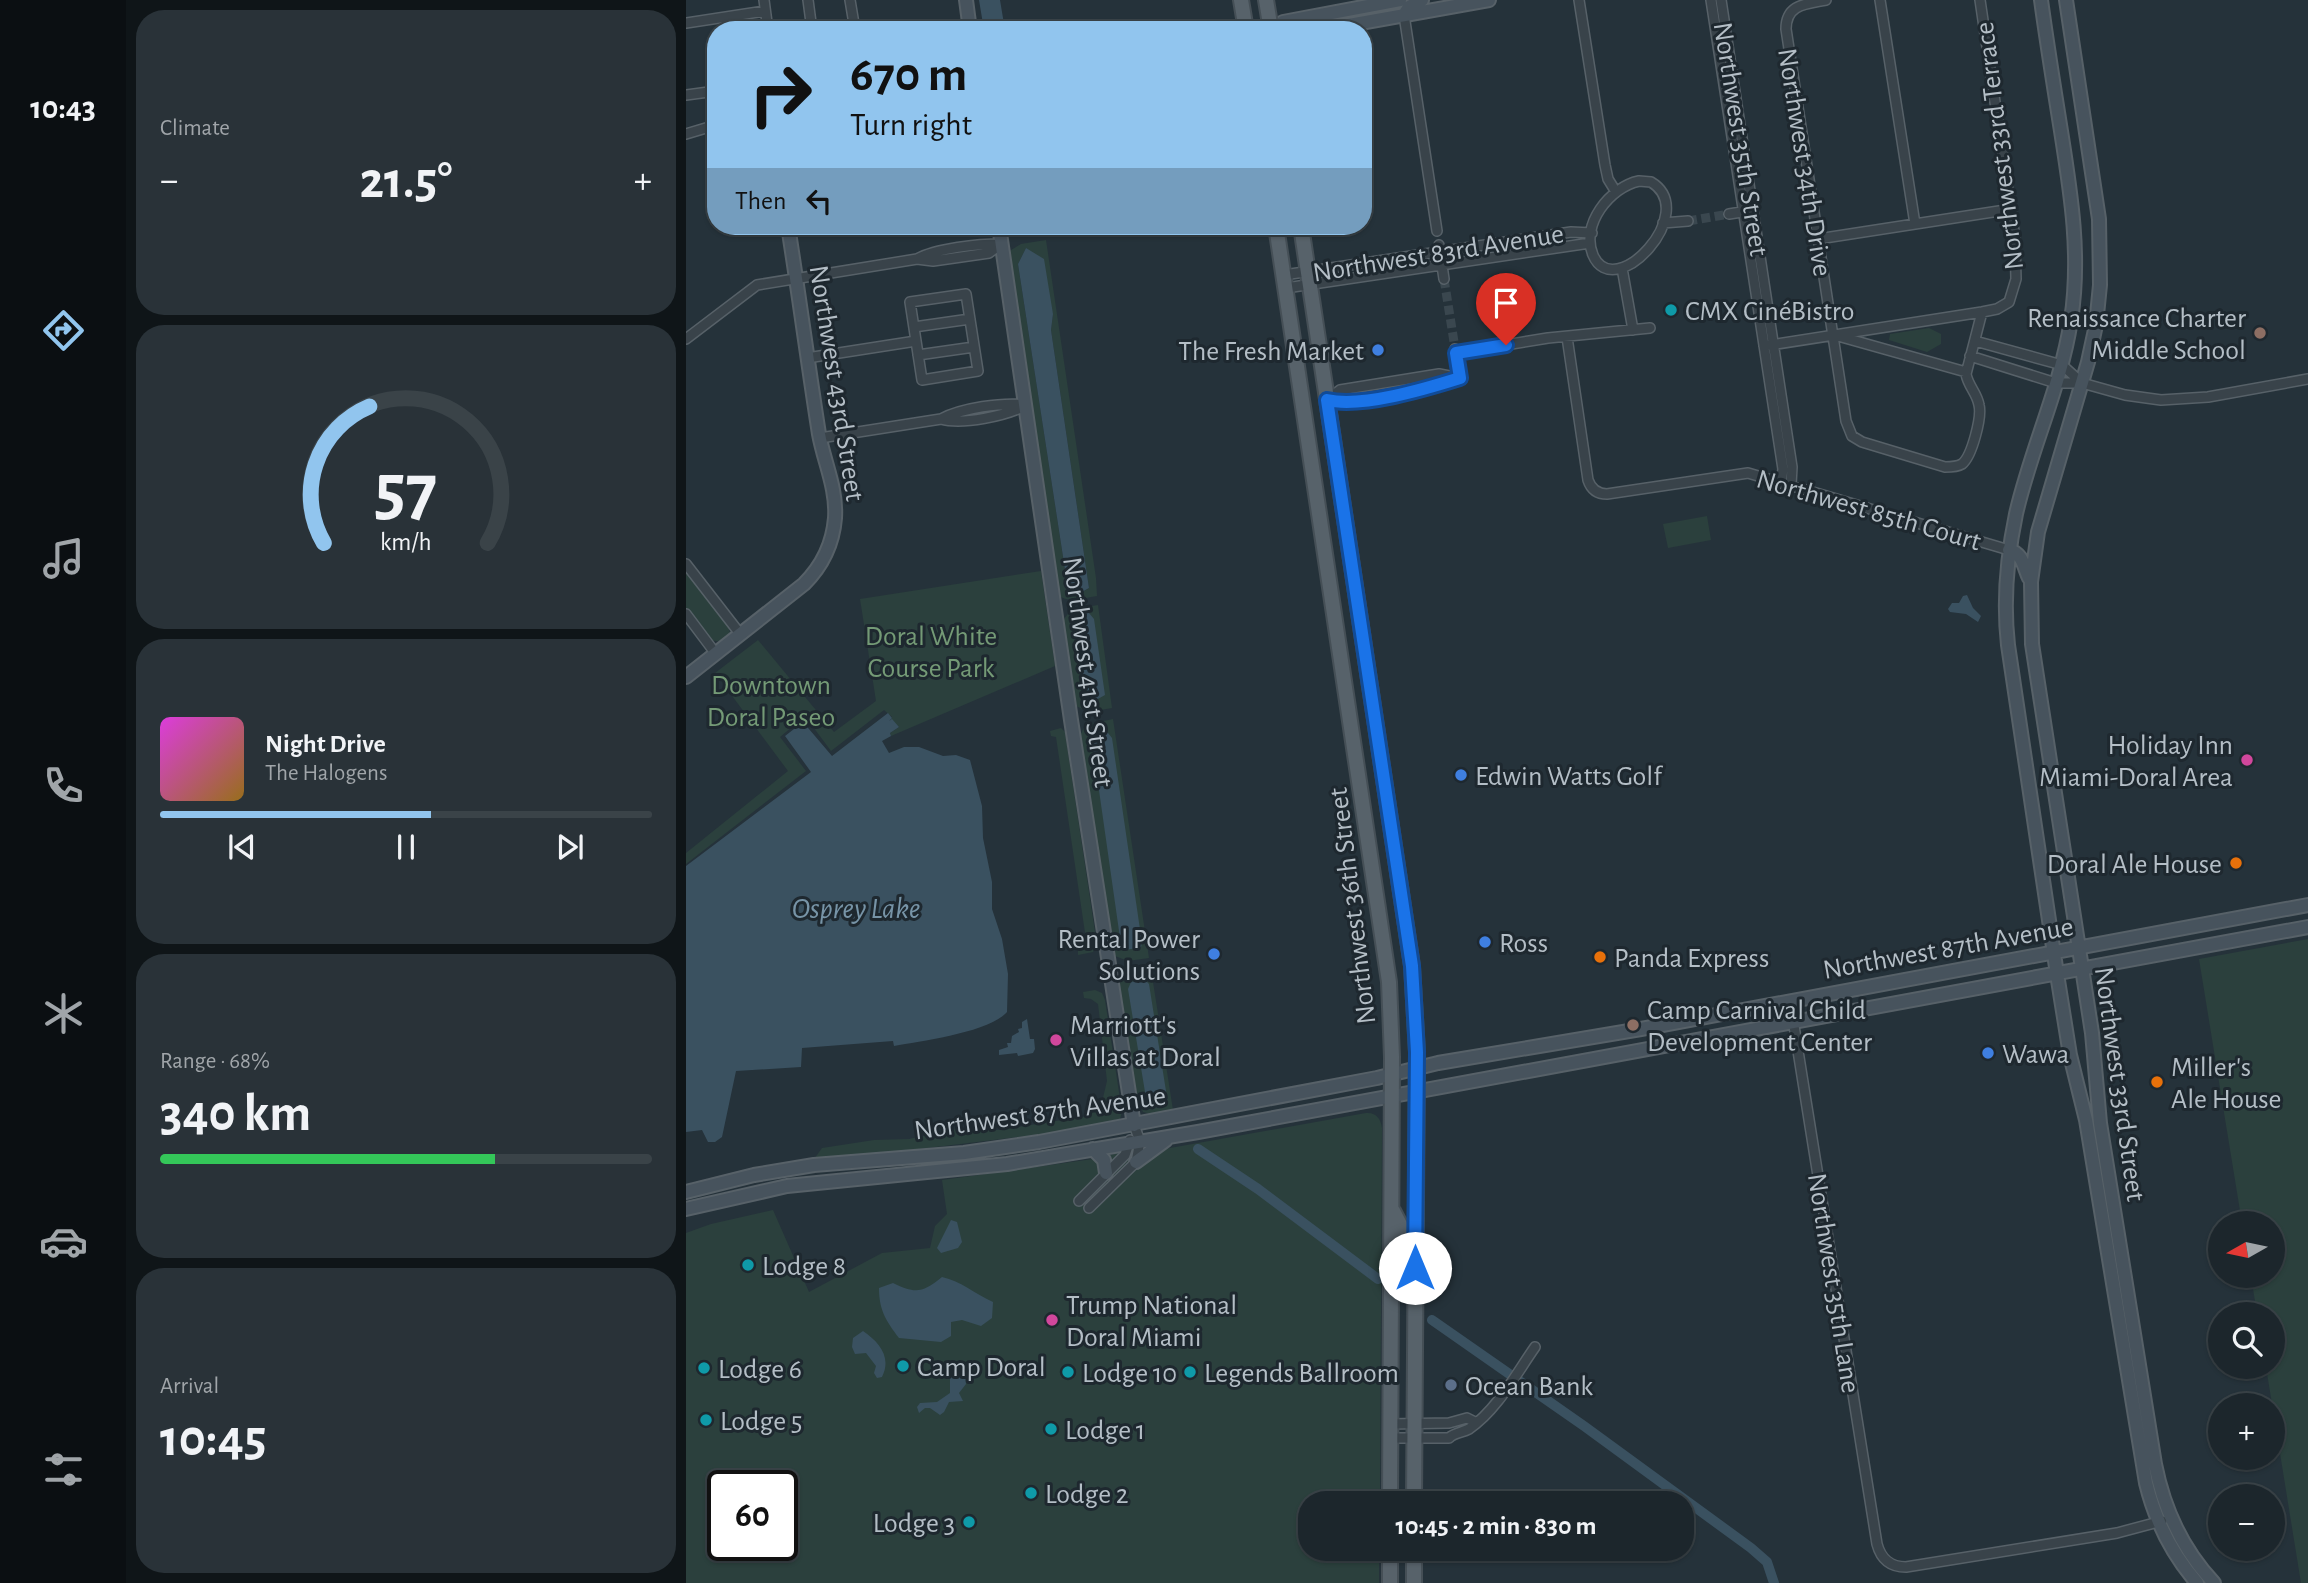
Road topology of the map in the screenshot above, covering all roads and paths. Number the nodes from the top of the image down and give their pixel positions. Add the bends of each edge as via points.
1 (764, 0) edge
2 (807, 0) edge
3 (850, 0) edge
4 (966, 0) edge
5 (1241, 0) edge
6 (1266, 0) edge
7 (1400, 0) edge
8 (1422, 0) edge
9 (1489, 0) edge
10 (1580, 0) edge
11 (1711, 0) edge
12 (1721, 0) edge
13 (1826, 0) edge
14 (1880, 0) edge
15 (1980, 0) edge
16 (2041, 0) edge
17 (2066, 0) edge
18 (765, 11) junction
19 (1404, 15) junction
20 (767, 21) edge
21 (810, 21) edge
22 (854, 21) edge
23 (969, 21) edge
24 (1244, 21) edge
25 (1270, 21) edge
26 (1293, 21) edge
27 (1371, 21) edge
28 (686, 23) edge
29 (1728, 80) junction
30 (707, 92) edge
31 (686, 95) edge
32 (707, 128) edge
33 (686, 134) edge
34 (1616, 192) junction
35 (2011, 209) junction
36 (1748, 211) junction
37 (1729, 214) tunnel mouth
38 (1688, 221) tunnel mouth
39 (1663, 223) junction
40 (1915, 224) junction
41 (1437, 231) dead end
42 (789, 235) edge
43 (1000, 235) edge
44 (1277, 235) edge
45 (1302, 235) edge
46 (1591, 238) junction
47 (1818, 239) junction
48 (1002, 244) junction
49 (1440, 249) junction
50 (1442, 264) junction
51 (1622, 268) junction
52 (796, 278) junction
53 (1309, 278) junction
54 (1444, 279) tunnel mouth
55 (1285, 282) junction
56 (1982, 312) junction
57 (970, 319) junction
58 (914, 327) junction
59 (1650, 328) dead end
60 (1633, 330) junction
61 (1833, 335) junction
62 (1567, 337) junction
63 (686, 339) edge
64 (916, 341) junction
65 (1975, 341) junction
66 (1768, 345) junction
67 (974, 347) junction
68 (918, 355) junction
69 (1970, 356) junction
70 (807, 358) junction
71 (2062, 365) junction
72 (1966, 372) junction
73 (1460, 378) junction
74 (2308, 379) edge
75 (1381, 383) junction
76 (2056, 383) junction
77 (2082, 383) junction
78 (1383, 397) junction
79 (1327, 400) junction
80 (1303, 404) junction
81 (1026, 405) junction
82 (820, 438) junction
83 (1786, 484) junction
84 (1350, 550) junction
85 (2009, 550) junction
86 (1326, 553) junction
87 (686, 564) edge
88 (2031, 582) junction
89 (686, 614) edge
90 (741, 635) junction
91 (716, 654) junction
92 (686, 677) edge
93 (1367, 825) junction
94 (1397, 860) junction
95 (2308, 905) edge
96 (2308, 928) edge
97 (2077, 948) junction
98 (2053, 953) junction
99 (2081, 969) junction
100 (2056, 974) junction
101 (1790, 1001) junction
102 (1793, 1022) junction
103 (1662, 1025) junction
104 (1666, 1046) junction
105 (1416, 1069) junction
106 (1392, 1075) junction
107 (1416, 1092) junction
108 (1392, 1096) junction
109 (1279, 1097) junction
110 (1134, 1125) junction
111 (1227, 1127) junction
112 (1171, 1137) junction
113 (1135, 1142) junction
114 (1093, 1149) junction
115 (1136, 1162) junction
116 (786, 1169) junction
117 (1106, 1173) junction
118 (787, 1186) junction
119 (686, 1192) edge
120 (1080, 1200) dead end
121 (1391, 1207) junction
122 (1088, 1208) dead end
123 (686, 1209) edge
124 (1391, 1240) junction
125 (1415, 1244) junction
126 (1415, 1268) junction
127 (2119, 1322) junction
128 (2135, 1340) junction
129 (1535, 1347) dead end
130 (2124, 1353) junction
131 (1475, 1422) junction
132 (1415, 1423) junction
133 (1390, 1431) junction
134 (1415, 1438) junction
135 (1390, 1491) edge
136 (1414, 1491) edge
137 (2164, 1520) junction
138 (1390, 1561) edge
139 (1414, 1561) edge
140 (1390, 1583) edge
141 (1414, 1583) edge
142 (2197, 1583) edge
143 (2214, 1583) edge

1 - 18 street
2 - 21 street
3 - 22 street
4 - 23 street
5 - 24 main road
6 - 25 main road
7 - 26 street
8 - 19 street
9 - 19 street
10 - 34 street via 1605,165
11 - 29 street, Northwest 35th Street
12 - 29 street, Northwest 35th Street
13 - 47 street, Northwest 34th Drive via 1797,6 1788,14 1786,29
14 - 40 street
15 - 35 street, Northwest 33rd Terrace
16 - 71 street, Northwest 33rd Street via 2076,241 2073,306
17 - 77 street, Northwest 33rd Street via 2100,237 2098,310
18 - 20 street
18 - 28 street
19 - 27 street
19 - 41 street
29 - 36 street, Northwest 35th Street
30 - 31 street
32 - 33 street
34 - 39 street via 1643,180 1655,184 1664,198
34 - 46 street via 1599,212
35 - 40 street
35 - 56 street, Northwest 33rd Terrace via 2016,253 2013,292 2004,306
36 - 37 street
36 - 66 street, Northwest 35th Street
38 - 39 street
39 - 51 street via 1647,252
40 - 47 street
42 - 52 street, Northwest 43rd Street
43 - 48 street, Northwest 41st Street
44 - 55 main road, Northwest 36th Street
45 - 53 main road, Northwest 36th Street
46 - 49 street, Northwest 83rd Avenue via 1577,231
46 - 50 street, Northwest 83rd Avenue
46 - 51 street via 1593,256 1601,266
47 - 61 street, Northwest 34th Drive
48 - 52 street via 989,253
48 - 81 street, Northwest 41st Street
49 - 50 street
49 - 53 street, Northwest 83rd Avenue
50 - 53 street, Northwest 83rd Avenue
50 - 54 street
51 - 60 street
52 - 63 street via 754,286
52 - 70 street, Northwest 43rd Street
53 - 55 street, Northwest 83rd Avenue
53 - 79 main road, Northwest 36th Street
55 - 80 main road, Northwest 36th Street
56 - 61 street, Northwest 33rd Terrace
56 - 65 street
57 - 58 street
57 - 58 street via 966,294 910,302
57 - 67 street
58 - 64 street
59 - 60 street
60 - 62 street
61 - 66 street, Northwest 33rd Terrace
61 - 72 street
61 - 72 street, Northwest 34th Drive via 1851,434 1858,441 1945,467 1967,458 1980,418 1979,402
62 - 73 street via 1455,350
62 - 83 street, Northwest 85th Court via 1588,480 1595,491 1607,494 1748,472
64 - 68 street
64 - 70 street
65 - 69 street
65 - 71 street
66 - 83 street, Northwest 35th Street
67 - 68 street
67 - 68 street via 978,370 922,380
69 - 72 street
69 - 76 street
70 - 82 street, Northwest 43rd Street
71 - 76 street, Northwest 33rd Street
71 - 77 street
73 - 75 street via 1438,374
73 - 78 street
74 - 77 street via 2172,400
75 - 78 street
75 - 79 street via 1340,390
76 - 77 street
76 - 85 street, Northwest 33rd Street
77 - 88 street, Northwest 33rd Street via 2043,509
78 - 79 street via 1342,404
79 - 80 main road
79 - 84 main road, Northwest 36th Street
80 - 86 main road, Northwest 36th Street
81 - 82 street via 1013,413
81 - 110 street, Northwest 41st Street
82 - 90 street, Northwest 43rd Street via 835,504 829,547 812,576
83 - 85 street, Northwest 85th Court
84 - 86 main road
84 - 94 main road, Northwest 36th Street
85 - 88 street via 2022,560
85 - 98 street, Northwest 33rd Street via 2005,606 2009,663
86 - 93 main road, Northwest 36th Street
87 - 90 street
88 - 97 street, Northwest 33rd Street via 2034,666
89 - 91 street
90 - 91 street
91 - 92 street
93 - 94 main road via 1385,857
93 - 106 main road, Northwest 36th Street via 1389,982
94 - 105 main road, Northwest 36th Street via 1412,966
95 - 97 street, Northwest 87th Avenue
96 - 99 street, Northwest 87th Avenue
97 - 98 street, Northwest 87th Avenue
97 - 99 street, Northwest 33rd Street
98 - 100 street, Northwest 33rd Street
98 - 101 street, Northwest 87th Avenue
99 - 100 street, Northwest 87th Avenue
99 - 128 street, Northwest 33rd Street via 2098,1112
100 - 102 street, Northwest 87th Avenue
100 - 127 street, Northwest 33rd Street via 2086,1120
101 - 102 street, Northwest 35th Lane
101 - 103 street, Northwest 87th Avenue
102 - 104 street, Northwest 87th Avenue
102 - 137 street, Northwest 35th Lane via 1880,1553 1887,1562 1906,1567 2117,1533
103 - 104 street
103 - 105 street, Northwest 87th Avenue
104 - 107 street, Northwest 87th Avenue
105 - 106 street, Northwest 87th Avenue
105 - 107 main road, Northwest 36th Street
106 - 108 main road, Northwest 36th Street
106 - 109 street, Northwest 87th Avenue
107 - 108 street, Northwest 87th Avenue
107 - 125 main road, Northwest 36th Street
108 - 111 street, Northwest 87th Avenue
108 - 121 main road, Northwest 36th Street
109 - 110 street, Northwest 87th Avenue
109 - 111 street via 1272,1106 1250,1111
110 - 113 street, Northwest 41st Street
110 - 116 street, Northwest 87th Avenue via 984,1150
111 - 112 street, Northwest 87th Avenue
112 - 113 street, Northwest 87th Avenue
112 - 115 street
113 - 114 street, Northwest 87th Avenue
113 - 115 street, Northwest 41st Street
113 - 117 street, Northwest 41st Street
114 - 117 street via 1104,1160
114 - 118 street, Northwest 87th Avenue via 988,1167
115 - 122 street
116 - 118 street
116 - 119 street, Northwest 87th Avenue
117 - 120 street, Northwest 41st Street
118 - 123 street, Northwest 87th Avenue
121 - 124 main road, Northwest 36th Street
121 - 125 main road via 1399,1227
124 - 126 main road via 1402,1247
124 - 133 main road, Northwest 36th Street
125 - 126 main road, Northwest 36th Street
126 - 132 main road, Northwest 36th Street
127 - 128 street
127 - 130 street, Northwest 33rd Street
128 - 130 street
128 - 137 street, Northwest 33rd Street
129 - 131 street
130 - 137 street, Northwest 33rd Street via 2146,1483
131 - 132 street via 1466,1418
131 - 134 street via 1449,1437
132 - 133 street
132 - 134 main road, Northwest 36th Street
133 - 134 street
133 - 135 main road, Northwest 36th Street
134 - 136 main road, Northwest 36th Street
137 - 142 street, Northwest 33rd Street via 2176,1556
137 - 143 street, Northwest 33rd Street
138 - 140 main road
139 - 141 main road

